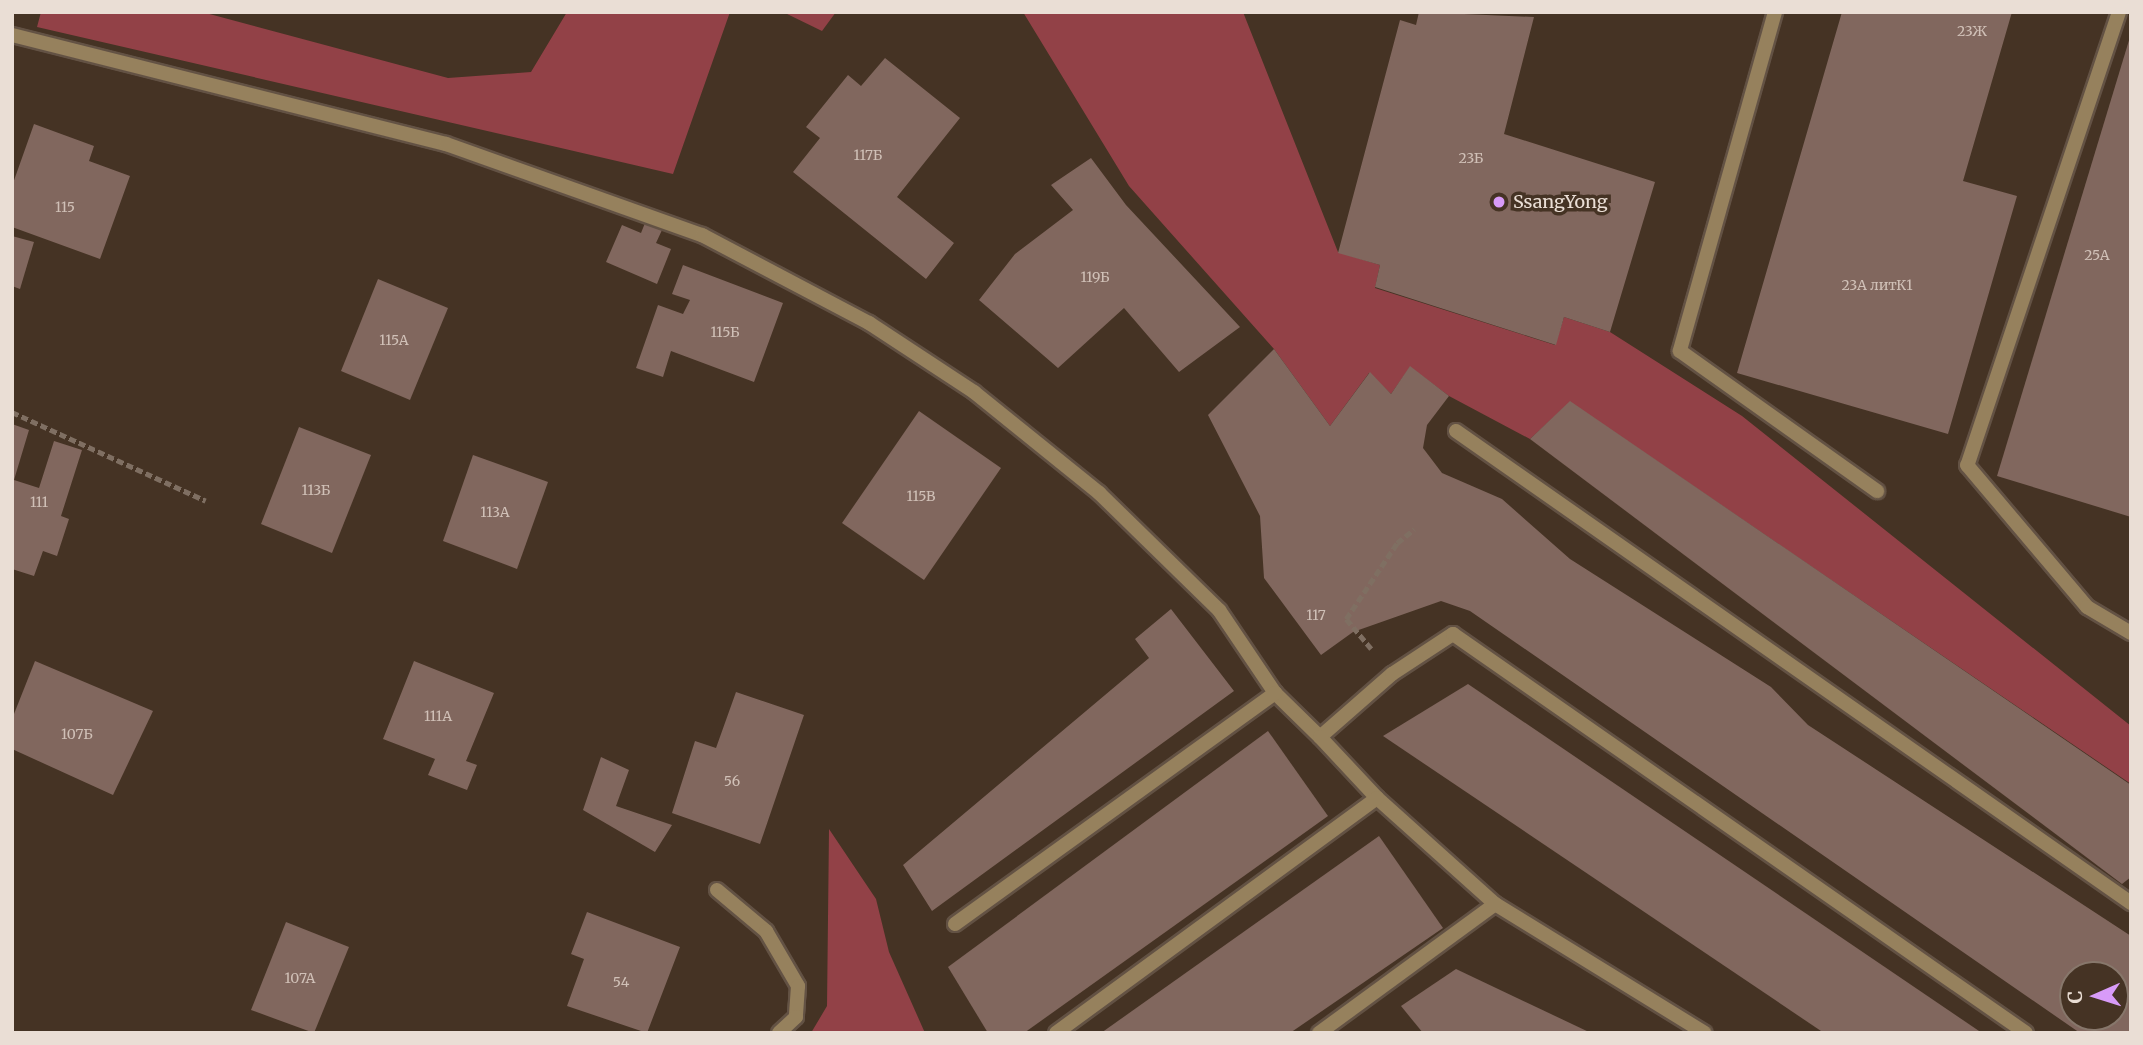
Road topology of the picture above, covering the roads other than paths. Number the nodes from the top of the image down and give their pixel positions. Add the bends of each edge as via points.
1 (1775, 12) edge
2 (2119, 12) edge
3 (12, 35) edge
4 (1456, 431) dead end
5 (1877, 491) dead end
6 (2131, 634) edge
7 (1275, 693) junction
8 (1320, 737) junction
9 (1377, 798) junction
10 (717, 890) dead end
11 (2131, 903) edge
12 (1495, 904) junction
13 (955, 924) dead end
14 (779, 1033) edge
15 (1056, 1033) edge
16 (1319, 1033) edge
17 (1705, 1033) edge
18 (2026, 1033) edge

1 - 5 lane via 1680,351
2 - 6 lane via 1967,465 2087,607
3 - 7 lane via 446,144 702,235 857,316 975,392 1099,493 1219,610
4 - 11 lane
7 - 8 lane
7 - 13 lane
8 - 9 lane
8 - 18 lane via 1392,674 1453,634
9 - 12 lane
9 - 15 lane
10 - 14 lane via 765,931 798,986 796,1017
12 - 16 lane
12 - 17 lane

